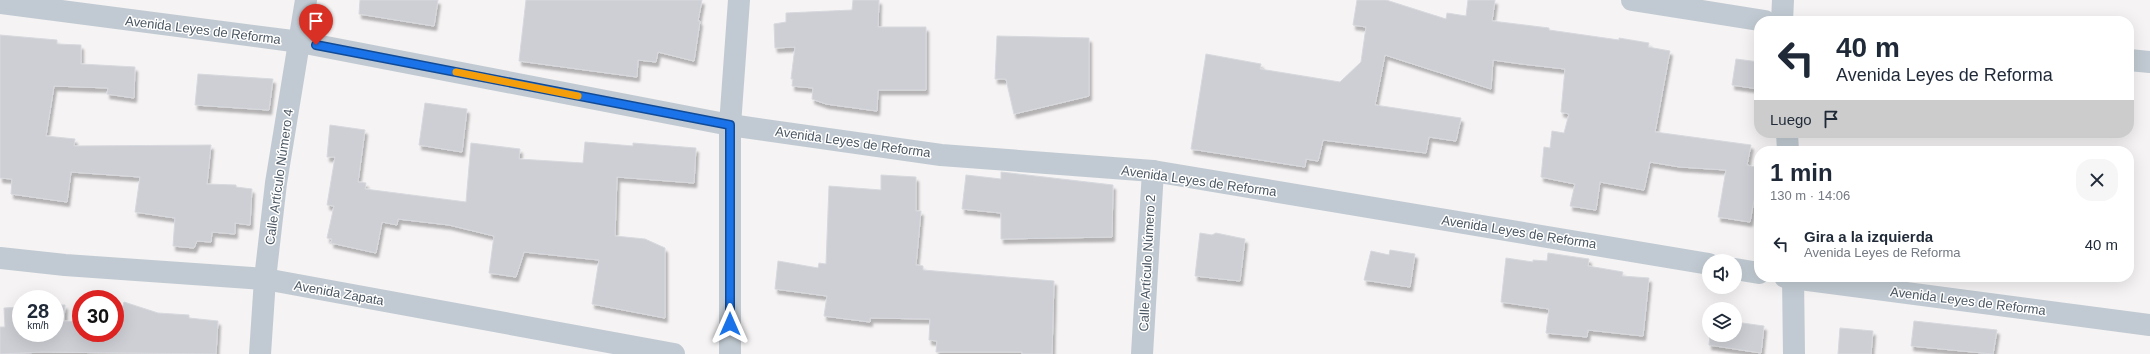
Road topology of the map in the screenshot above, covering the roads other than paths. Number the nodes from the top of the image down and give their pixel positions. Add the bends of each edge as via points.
1 (306, 0) edge
2 (739, 0) edge
3 (1632, 0) edge
4 (1783, 0) edge
5 (0, 3) edge
6 (1782, 16) edge
7 (1754, 19) edge
8 (300, 42) junction
9 (2134, 60) edge
10 (2150, 62) edge
11 (730, 125) junction
12 (1153, 171) junction
13 (0, 258) edge
14 (1702, 263) edge
15 (1742, 270) edge
16 (1754, 272) edge
17 (265, 279) junction
18 (1791, 282) edge
19 (1828, 282) edge
20 (2150, 325) edge
21 (260, 354) edge
22 (674, 354) edge
23 (730, 354) edge
24 (1142, 354) edge
25 (1794, 354) edge

1 - 8 street, Calle Artículo Número 4
2 - 11 street
3 - 7 street
4 - 6 street
5 - 8 street, Avenida Leyes de Reforma
8 - 11 street, Avenida Leyes de Reforma
8 - 17 street, Calle Artículo Número 4 via 276,183
9 - 10 street
11 - 12 street, Avenida Leyes de Reforma via 941,155
11 - 23 street
12 - 14 street, Avenida Leyes de Reforma
12 - 24 street, Calle Artículo Número 2
13 - 17 street, Avenida Zapata
15 - 16 street
17 - 21 street, Calle Artículo Número 4
17 - 22 street, Avenida Zapata
18 - 25 street
19 - 20 street, Avenida Leyes de Reforma

